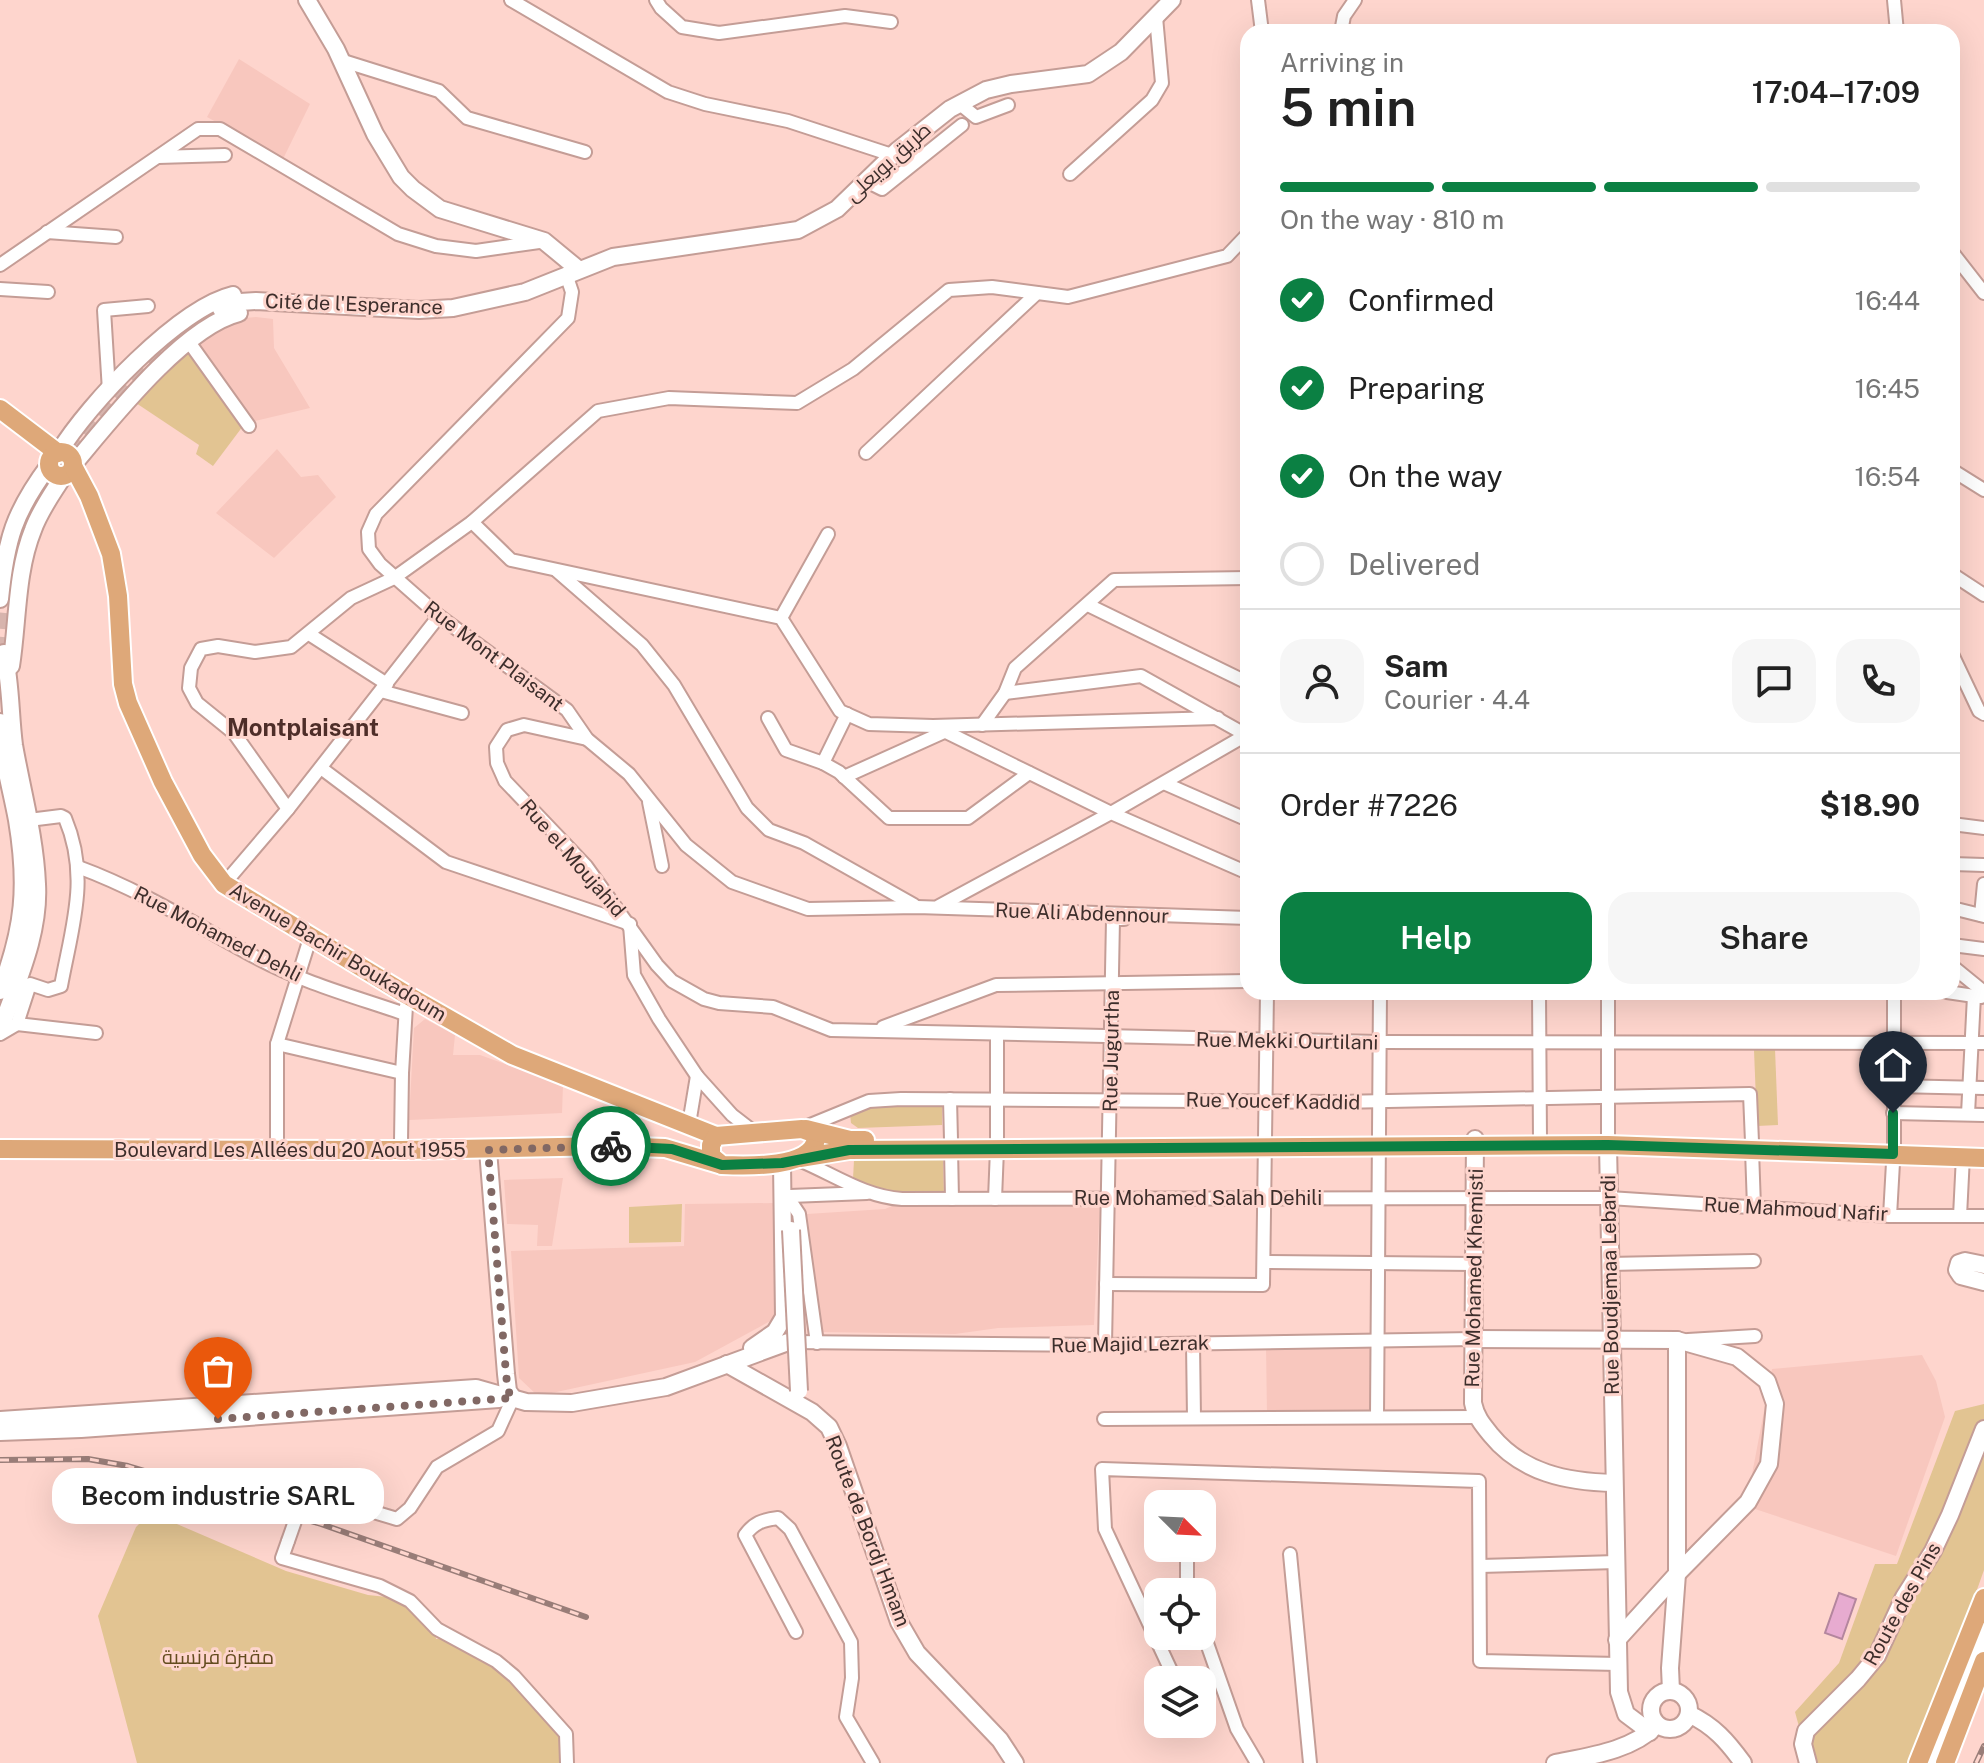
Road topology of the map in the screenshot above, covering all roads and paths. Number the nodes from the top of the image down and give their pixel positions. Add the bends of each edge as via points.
1 (307, 0) edge
2 (511, 0) edge
3 (656, 0) edge
4 (1172, 0) edge
5 (1258, 0) edge
6 (1355, 0) edge
7 (1894, 0) edge
8 (1156, 17) junction
9 (891, 22) dead end
10 (1261, 24) edge
11 (1342, 24) edge
12 (1896, 24) edge
13 (340, 60) junction
14 (960, 104) junction
15 (1008, 105) dead end
16 (962, 125) dead end
17 (585, 152) dead end
18 (225, 155) dead end
19 (892, 155) junction
20 (158, 157) junction
21 (1070, 174) dead end
22 (866, 181) junction
23 (47, 232) junction
24 (116, 237) dead end
25 (544, 241) junction
26 (1240, 242) edge
27 (1960, 262) edge
28 (0, 265) edge
29 (572, 272) junction
30 (0, 289) edge
31 (48, 292) dead end
32 (1037, 293) junction
33 (1984, 293) edge
34 (270, 301) junction
35 (148, 306) dead end
36 (221, 309) tunnel mouth
37 (189, 342) junction
38 (109, 391) junction
39 (0, 409) edge
40 (249, 426) dead end
41 (866, 453) dead end
42 (61, 464) junction
43 (1960, 475) edge
44 (1984, 490) edge
45 (472, 522) junction
46 (828, 534) dead end
47 (555, 569) junction
48 (394, 578) junction
49 (1240, 578) edge
50 (1960, 579) edge
51 (1984, 595) edge
52 (0, 599) edge
53 (1088, 605) junction
54 (439, 616) junction
55 (781, 618) junction
56 (309, 634) junction
57 (1960, 671) edge
58 (5, 674) edge
59 (1240, 679) edge
60 (384, 688) junction
61 (1005, 693) junction
62 (462, 713) dead end
63 (847, 714) junction
64 (1984, 714) edge
65 (768, 718) dead end
66 (1218, 718) junction
67 (0, 722) edge
68 (982, 725) junction
69 (939, 729) junction
70 (1240, 731) edge
71 (587, 739) junction
72 (1240, 739) edge
73 (823, 763) junction
74 (321, 768) junction
75 (1029, 773) junction
76 (844, 777) junction
77 (1166, 784) junction
78 (6, 795) edge
79 (647, 795) junction
80 (288, 809) junction
81 (1111, 813) junction
82 (1240, 816) edge
83 (29, 820) junction
84 (1960, 825) edge
85 (1984, 828) edge
86 (1960, 864) edge
87 (1984, 865) edge
88 (662, 866) dead end
89 (78, 867) junction
90 (1240, 869) edge
91 (224, 884) junction
92 (1984, 884) edge
93 (917, 907) junction
94 (937, 907) junction
95 (1960, 910) edge
96 (1983, 915) edge
97 (1182, 917) junction
98 (1240, 921) edge
99 (630, 924) junction
100 (311, 935) junction
101 (1960, 946) edge
102 (1984, 949) edge
103 (1960, 974) edge
104 (298, 977) junction
105 (1240, 981) edge
106 (1112, 982) junction
107 (0, 991) edge
108 (1960, 993) edge
109 (1981, 995) edge
110 (1267, 1000) edge
111 (1380, 1000) edge
112 (1539, 1000) edge
113 (1608, 1000) edge
114 (1894, 1000) edge
115 (406, 1005) junction
116 (3, 1030) edge
117 (876, 1030) junction
118 (96, 1033) dead end
119 (997, 1035) junction
120 (1111, 1038) junction
121 (1266, 1041) junction
122 (1379, 1042) junction
123 (1538, 1042) junction
124 (1894, 1042) junction
125 (1609, 1043) junction
126 (1977, 1043) edge
127 (277, 1044) junction
128 (402, 1073) junction
129 (697, 1076) junction
130 (1894, 1086) junction
131 (1969, 1088) junction
132 (1984, 1088) edge
133 (1608, 1096) junction
134 (1539, 1097) junction
135 (950, 1099) junction
136 (997, 1099) junction
137 (1110, 1099) junction
138 (1266, 1102) junction
139 (1379, 1102) junction
140 (1893, 1113) junction
141 (1968, 1114) junction
142 (1984, 1115) edge
143 (804, 1129) junction
144 (686, 1130) junction
145 (754, 1132) junction
146 (716, 1136) junction
147 (1540, 1139) junction
148 (0, 1140) edge
149 (277, 1141) junction
150 (401, 1141) junction
151 (1608, 1142) junction
152 (1266, 1143) junction
153 (1379, 1143) junction
154 (1475, 1143) junction
155 (951, 1144) junction
156 (997, 1144) junction
157 (1109, 1144) junction
158 (1752, 1146) junction
159 (1984, 1148) edge
160 (0, 1149) edge
161 (488, 1150) junction
162 (1894, 1150) junction
163 (1963, 1156) junction
164 (1984, 1158) edge
165 (792, 1160) junction
166 (717, 1161) junction
167 (868, 1193) junction
168 (1265, 1197) junction
169 (1378, 1197) junction
170 (1475, 1197) junction
171 (1108, 1198) junction
172 (1609, 1198) junction
173 (952, 1199) junction
174 (995, 1199) junction
175 (796, 1202) junction
176 (1754, 1207) junction
177 (1890, 1216) junction
178 (1960, 1216) junction
179 (1984, 1216) edge
180 (1754, 1261) dead end
181 (1264, 1262) junction
182 (1378, 1263) junction
183 (1474, 1264) junction
184 (1609, 1264) junction
185 (1984, 1265) edge
186 (1984, 1282) edge
187 (1106, 1284) junction
188 (1755, 1336) dead end
189 (1377, 1339) junction
190 (1473, 1339) junction
191 (1677, 1340) junction
192 (1611, 1341) junction
193 (788, 1342) joint
194 (817, 1343) junction
195 (1193, 1344) junction
196 (1105, 1345) junction
197 (727, 1364) junction
198 (506, 1374) junction
199 (489, 1390) junction
200 (513, 1398) junction
201 (812, 1412) junction
202 (1377, 1417) junction
203 (1476, 1417) junction
204 (1194, 1418) junction
205 (1104, 1419) dead end
206 (0, 1420) edge
207 (1984, 1429) edge
208 (0, 1432) edge
209 (1614, 1483) junction
210 (1290, 1554) dead end
211 (1616, 1562) junction
212 (1480, 1566) junction
213 (1677, 1574) junction
214 (1983, 1607) edge
215 (796, 1632) dead end
216 (1984, 1635) edge
217 (1617, 1640) junction
218 (1209, 1650) edge
219 (1984, 1661) edge
220 (1618, 1664) junction
221 (1169, 1666) edge
222 (1671, 1691) junction
223 (1626, 1714) junction
224 (1689, 1714) junction
225 (1653, 1729) junction
226 (1618, 1748) junction
227 (567, 1763) edge
228 (873, 1763) edge
229 (1015, 1763) edge
230 (1257, 1763) edge
231 (1310, 1763) edge
232 (1555, 1763) edge
233 (1743, 1763) edge
234 (1808, 1763) edge
235 (1918, 1763) edge
236 (1928, 1763) edge
237 (1935, 1763) edge
238 (1945, 1763) edge

1 - 13 main road
2 - 19 street via 668,92 788,121
3 - 9 street via 682,27 719,33 845,16
4 - 8 main road, طريق بويعلى
5 - 10 street
6 - 11 street
7 - 12 street
8 - 14 main road, طريق بويعلى via 1121,52 1088,74 1011,84
8 - 21 street via 1162,83 1152,100
13 - 17 street via 439,91 467,118
13 - 25 main road via 375,134 413,189 440,209
14 - 15 street via 976,117
14 - 19 main road, طريق بويعلى
16 - 22 street via 882,189
18 - 20 street
19 - 22 main road, طريق بويعلى
20 - 23 street
20 - 25 street via 198,129 220,129 398,234 476,251
22 - 29 main road, طريق بويعلى via 837,209 798,230 613,257
23 - 24 street
23 - 28 street
25 - 29 main road
26 - 32 street via 1227,256 1068,297
27 - 33 street
29 - 34 main road, Cité de l'Esperance via 525,292 453,308
29 - 48 street, Rue Mont Plaisant via 568,318 376,514 368,532 369,549
30 - 31 street
32 - 41 street
32 - 45 street via 992,287 949,290 853,369 797,403 669,398 598,411
34 - 36 main road, Cité de l'Esperance
34 - 37 main road via 226,316
34 - 38 main road via 243,293 212,302 169,333
35 - 38 street via 104,310
37 - 40 street
37 - 42 main road
38 - 42 main road via 72,433
39 - 42 main road, Avenue Bachir Boukadoum via 41,440
42 - 52 main road via 30,492 11,527
42 - 58 main road via 26,551
42 - 91 main road, Avenue Bachir Boukadoum via 93,509 109,548 128,703 189,831
43 - 44 street
45 - 47 street via 511,560
45 - 48 street
46 - 55 street
47 - 55 street
47 - 93 street via 642,645 674,685 747,808 769,830 804,843
48 - 54 street, Rue Mont Plaisant
48 - 56 street via 351,598
49 - 53 street via 1114,580
50 - 51 street
53 - 59 street
53 - 61 street via 1015,668
54 - 60 street
54 - 71 street, Rue Mont Plaisant via 567,710
55 - 63 street via 840,711
56 - 60 street
56 - 80 street via 291,647 255,652 201,649 191,668 189,688 197,703 234,733
57 - 64 street
58 - 83 main road
60 - 62 street
60 - 74 street
61 - 66 street via 1141,676
61 - 68 street
63 - 69 street via 869,724
63 - 73 street
65 - 73 street via 786,750
66 - 68 street
66 - 70 street
67 - 78 main road
68 - 69 street
69 - 75 street
69 - 76 street
71 - 79 street, Rue Mont Plaisant
71 - 99 street, Rue el Moujahid via 524,725 507,730 496,747 497,763 505,781 578,857
72 - 77 street
73 - 76 street
74 - 80 street
74 - 99 street via 446,862
75 - 76 street via 968,818 889,818
75 - 81 street
77 - 81 street
77 - 82 street
78 - 107 main road via 23,870 23,899 22,923
79 - 88 street
79 - 93 street, Rue Mont Plaisant via 686,845 732,882 808,909
80 - 91 street
81 - 90 street
81 - 94 street
83 - 89 street via 65,818
83 - 116 main road via 38,886 35,917
84 - 85 street
86 - 87 street
89 - 104 street, Rue Mohamed Dehli
89 - 116 street via 61,986 48,990 30,984
91 - 100 main road, Avenue Bachir Boukadoum
92 - 96 street
93 - 94 street, Rue Ali Abdennour
94 - 97 street, Rue Ali Abdennour
95 - 96 street
97 - 98 street, Rue Ali Abdennour
97 - 106 street, Rue Jugurtha via 1170,922 1113,919
99 - 117 street, Rue Mekki Ourtilani via 672,981 704,999 773,1007 831,1030
99 - 129 street, Rue el Moujahid via 634,975
100 - 104 street
100 - 115 main road, Avenue Bachir Boukadoum
101 - 102 street
103 - 109 street
104 - 115 street, Rue Mohamed Dehli
104 - 127 street
105 - 106 street
106 - 117 street via 996,985
106 - 120 street, Rue Jugurtha
108 - 109 street
109 - 126 street
110 - 121 street
111 - 122 street
112 - 123 street
113 - 125 street, Rue Boudjemaa Lebardi
114 - 124 street
115 - 128 street
115 - 144 main road, Avenue Bachir Boukadoum
116 - 118 street
117 - 119 street, Rue Mekki Ourtilani
119 - 120 street, Rue Mekki Ourtilani
119 - 136 street
120 - 121 street, Rue Mekki Ourtilani
120 - 137 street, Rue Jugurtha
121 - 122 street, Rue Mekki Ourtilani
121 - 138 street
122 - 123 street, Rue Mekki Ourtilani
122 - 139 street
123 - 125 street, Rue Mekki Ourtilani
123 - 134 street
124 - 125 street, Rue Mekki Ourtilani
124 - 126 street, Rue Mekki Ourtilani
124 - 130 street
125 - 133 street, Rue Boudjemaa Lebardi
126 - 131 street
127 - 128 street
127 - 149 street
128 - 150 street
129 - 144 street
129 - 145 street, Rue el Moujahid
130 - 131 street
130 - 140 street
131 - 132 street
131 - 141 street
133 - 134 street, Rue Youcef Kaddid
133 - 151 street, Rue Boudjemaa Lebardi
133 - 158 street, Rue Youcef Kaddid via 1750,1094
134 - 139 street, Rue Youcef Kaddid
134 - 147 street
135 - 136 street, Rue Youcef Kaddid
135 - 143 street, Rue Youcef Kaddid via 869,1101
135 - 155 street
136 - 137 street, Rue Youcef Kaddid
136 - 156 street
137 - 138 street, Rue Youcef Kaddid
137 - 157 street, Rue Jugurtha
138 - 139 street, Rue Youcef Kaddid
138 - 152 street
139 - 153 street
140 - 141 street
140 - 162 street
141 - 142 street
143 - 145 main road
143 - 155 main road via 850,1140
143 - 165 main road via 816,1142 809,1153
144 - 146 main road, Avenue Bachir Boukadoum
144 - 150 main road, Boulevard Les Allées du 20 Aout 1955
144 - 166 main road
145 - 146 main road
146 - 166 main road via 711,1145
147 - 151 main road
147 - 154 main road
148 - 149 main road, Boulevard Les Allées du 20 Aout 1955
149 - 150 main road, Boulevard Les Allées du 20 Aout 1955
151 - 154 main road
151 - 158 main road
151 - 172 main road, Rue Boudjemaa Lebardi
152 - 153 main road
152 - 157 main road
152 - 168 street
153 - 154 main road
153 - 169 street
154 - 170 main road, Rue Mohamed Khemisti
155 - 156 main road
155 - 165 main road, Boulevard Les Allées du 20 Aout 1955 via 849,1150
155 - 173 street
156 - 157 main road
156 - 174 street
157 - 171 street, Rue Jugurtha
158 - 162 main road
158 - 176 street
159 - 162 main road
160 - 161 main road, Boulevard Les Allées du 20 Aout 1955
161 - 166 main road, Boulevard Les Allées du 20 Aout 1955 via 665,1148
161 - 198 main road
162 - 163 main road
162 - 177 street
163 - 164 main road
163 - 178 street
165 - 166 main road, Boulevard Les Allées du 20 Aout 1955
165 - 167 street, Rue Mohamed Salah Dehili
165 - 175 main road
165 - 197 main road via 784,1317 775,1332
167 - 173 street, Rue Mohamed Salah Dehili
167 - 175 street
168 - 169 street, Rue Mohamed Salah Dehili
168 - 171 street, Rue Mohamed Salah Dehili
168 - 181 street
169 - 170 street, Rue Mohamed Salah Dehili
169 - 182 street
170 - 172 street, Rue Mohamed Salah Dehili
170 - 183 main road, Rue Mohamed Khemisti
171 - 174 street, Rue Mohamed Salah Dehili
171 - 187 street, Rue Jugurtha
172 - 176 street, Rue Mahmoud Nafir
172 - 184 main road, Rue Boudjemaa Lebardi
173 - 174 street, Rue Mohamed Salah Dehili
175 - 194 street
175 - 201 main road, bridge via 791,1230 799,1391
176 - 177 street, Rue Mahmoud Nafir
177 - 178 street, Rue Mahmoud Nafir
178 - 179 street, Rue Mahmoud Nafir
180 - 184 street
181 - 182 street
181 - 187 street via 1263,1285
182 - 183 street
182 - 189 street
183 - 190 main road, Rue Mohamed Khemisti
184 - 192 main road, Rue Boudjemaa Lebardi
185 - 186 main road via 1965,1261 1957,1270
187 - 196 street, Rue Jugurtha
188 - 191 street
189 - 190 street, Rue Majid Lezrak
189 - 195 street, Rue Majid Lezrak
189 - 202 street
190 - 192 main road
190 - 203 main road, Rue Mohamed Khemisti
191 - 192 main road
191 - 213 main road
191 - 213 main road via 1737,1357 1767,1381 1775,1404 1769,1464 1760,1483
192 - 209 main road, Rue Boudjemaa Lebardi
193 - 194 street, Rue Majid Lezrak
193 - 197 main road
194 - 196 street, Rue Majid Lezrak
195 - 196 street, Rue Majid Lezrak
195 - 204 street
197 - 200 main road via 666,1387 572,1403
197 - 201 main road, Route de Bordj Hmam
198 - 199 main road
198 - 200 main road
199 - 200 main road
199 - 206 main road
200 - 208 main road
200 - 227 street, bridge via 498,1431 437,1467 397,1519 317,1495 302,1501 282,1558 380,1586 410,1601 437,1629 496,1661 566,1734
201 - 229 main road, Route de Bordj Hmam via 829,1427 838,1446 899,1622 917,1653 1000,1740
202 - 203 street
202 - 204 street
203 - 209 main road via 1507,1453 1525,1465 1586,1482
204 - 205 street
207 - 234 main road, Route des Pins via 1950,1515 1877,1656 1806,1731
209 - 211 main road, Rue Boudjemaa Lebardi
210 - 231 street
211 - 212 street
211 - 217 main road, Rue Boudjemaa Lebardi
212 - 220 street via 1480,1661
212 - 221 street via 1479,1481 1102,1469 1105,1529
213 - 217 main road
213 - 222 main road
214 - 235 main road
214 - 236 main road
215 - 228 street via 745,1535 764,1520 778,1518 790,1529 851,1642 846,1717
216 - 237 main road
217 - 220 main road, Rue Boudjemaa Lebardi
218 - 230 street via 1237,1729
219 - 238 main road
220 - 223 main road, Rue Boudjemaa Lebardi
222 - 224 main road via 1687,1701
222 - 225 main road via 1652,1703
223 - 225 main road
223 - 226 main road
224 - 225 main road via 1679,1728
224 - 233 main road via 1723,1736
225 - 226 main road
226 - 232 main road

